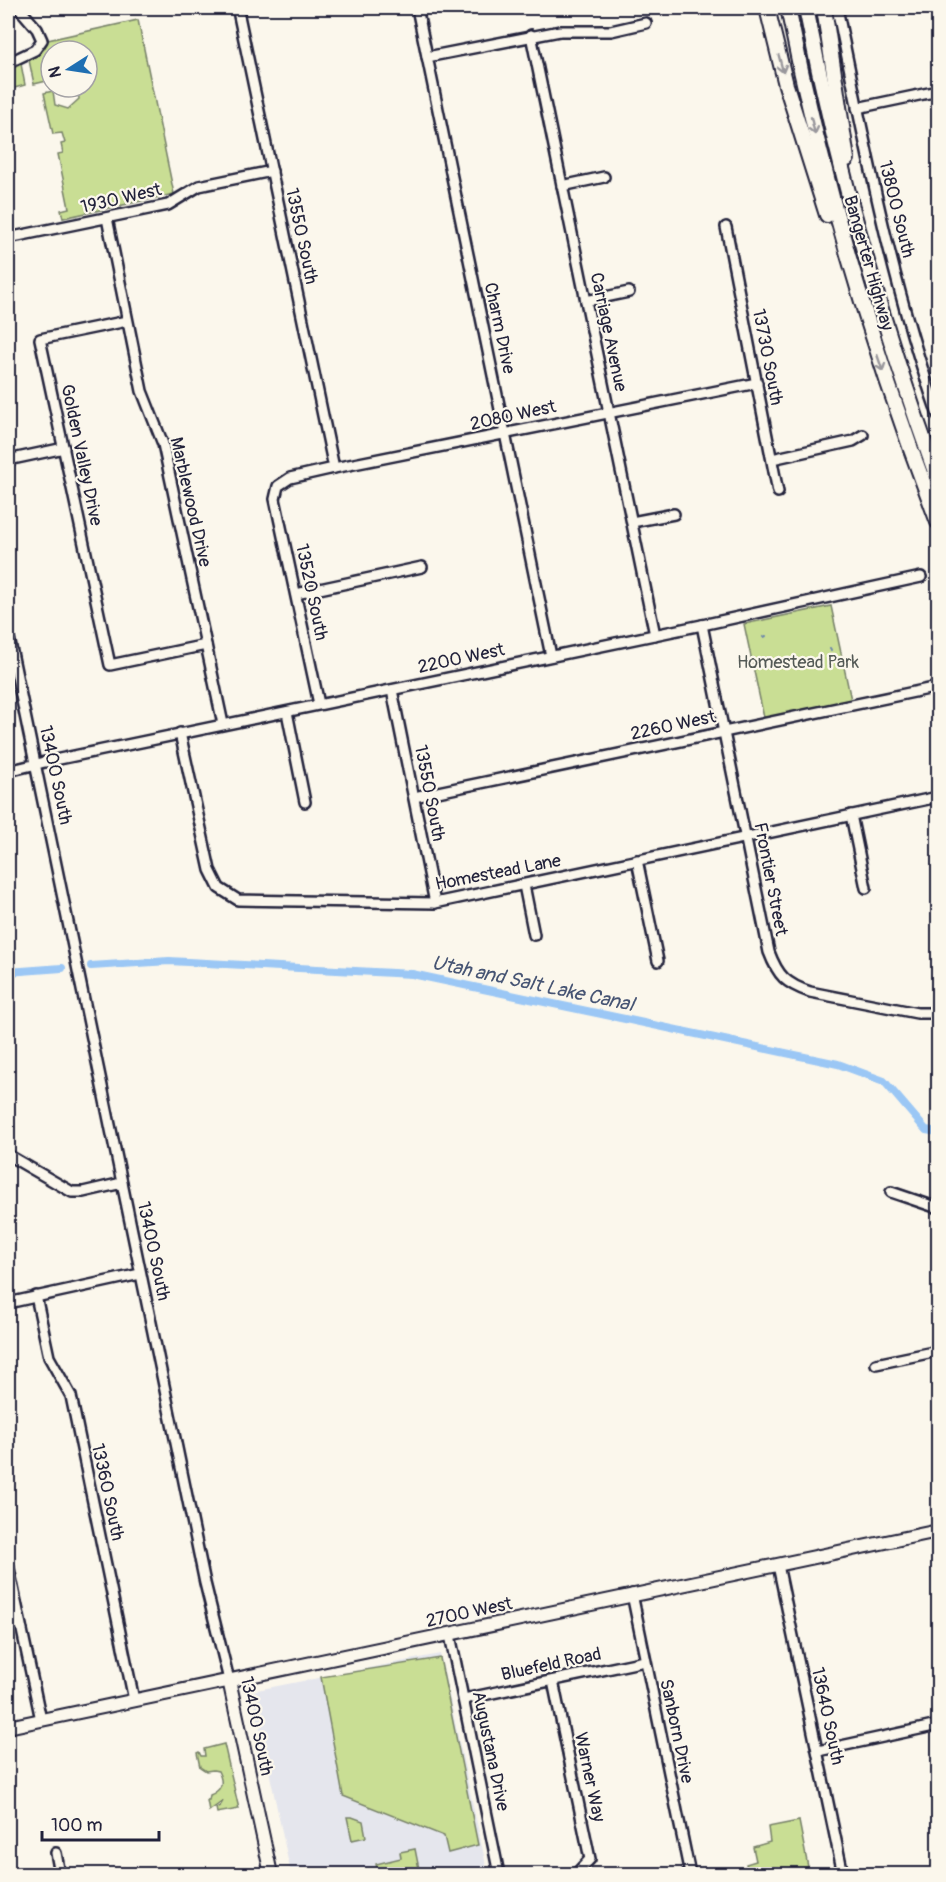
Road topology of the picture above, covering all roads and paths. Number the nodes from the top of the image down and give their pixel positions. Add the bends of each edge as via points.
1 (19, 8) edge
2 (417, 8) edge
3 (767, 8) edge
4 (788, 8) edge
5 (806, 8) edge
6 (824, 8) edge
7 (837, 8) edge
8 (238, 11) dead end
9 (646, 23) dead end
10 (531, 35) junction
11 (427, 57) junction
12 (8, 63) edge
13 (939, 91) edge
14 (857, 108) junction
15 (272, 171) junction
16 (604, 177) dead end
17 (562, 186) junction
18 (107, 218) junction
19 (726, 227) dead end
20 (8, 238) edge
21 (867, 264) junction
22 (629, 292) dead end
23 (586, 301) junction
24 (862, 307) junction
25 (127, 321) junction
26 (756, 383) junction
27 (609, 412) junction
28 (939, 415) edge
29 (506, 433) junction
30 (863, 435) dead end
31 (64, 448) junction
32 (8, 459) edge
33 (772, 459) junction
34 (334, 468) junction
35 (939, 480) edge
36 (278, 486) joint
37 (778, 492) dead end
38 (674, 514) dead end
39 (632, 522) junction
40 (939, 522) edge
41 (422, 567) dead end
42 (921, 577) dead end
43 (296, 594) junction
44 (702, 625) junction
45 (8, 633) edge
46 (655, 635) junction
47 (206, 645) junction
48 (551, 656) junction
49 (939, 687) edge
50 (392, 690) junction
51 (319, 704) junction
52 (286, 712) junction
53 (224, 724) junction
54 (723, 731) junction
55 (180, 733) junction
56 (35, 764) junction
57 (8, 771) edge
58 (414, 797) junction
59 (939, 797) edge
60 (305, 802) dead end
61 (851, 815) junction
62 (746, 837) junction
63 (637, 860) junction
64 (524, 885) junction
65 (866, 888) dead end
66 (435, 903) junction
67 (534, 935) dead end
68 (658, 961) dead end
69 (939, 1013) edge
70 (8, 1155) edge
71 (122, 1183) junction
72 (891, 1192) dead end
73 (939, 1208) edge
74 (140, 1274) junction
75 (36, 1296) junction
76 (8, 1303) edge
77 (939, 1351) edge
78 (876, 1364) dead end
79 (939, 1531) edge
80 (8, 1564) edge
81 (778, 1565) junction
82 (632, 1594) junction
83 (20, 1623) junction
84 (8, 1626) edge
85 (450, 1635) junction
86 (645, 1661) junction
87 (229, 1680) junction
88 (553, 1681) junction
89 (464, 1699) junction
90 (134, 1700) junction
91 (40, 1720) junction
92 (939, 1725) edge
93 (8, 1727) edge
94 (818, 1751) junction
95 (56, 1853) dead end
96 (60, 1875) edge
97 (271, 1875) edge
98 (499, 1875) edge
99 (576, 1875) edge
100 (690, 1875) edge
101 (843, 1875) edge

1 - 12 street via 42,40 34,50
2 - 11 street, Charm Drive
3 -> 24 highway via 822,202
4 -> 24 highway, Bangerter Highway via 824,170
5 - 21 highway, Bangerter Highway
6 - 21 highway
7 - 14 street, 13800 South
8 - 15 street, 13550 South
9 - 10 street via 611,31
10 - 11 street
10 - 17 street, Carriage Avenue
11 - 29 street, Charm Drive
13 - 14 street
14 - 28 street, 13800 South via 894,267
15 - 18 street, 1930 West via 199,186 168,205
15 - 34 street, 13550 South
16 - 17 street
17 - 23 street, Carriage Avenue
18 - 20 street, 1930 West
18 - 25 street, Marblewood Drive
19 - 26 street, 13730 South
21 - 35 highway, Bangerter Highway
22 - 23 street
23 - 27 street, Carriage Avenue
24 -> 40 highway, Bangerter Highway
25 - 31 street, Golden Valley Drive via 40,339
25 - 47 street, Marblewood Drive via 142,392 164,444
26 - 27 street, 2080 West
26 - 33 street, 13730 South
27 - 29 street, 2080 West
27 - 39 street, Carriage Avenue
29 - 34 street, 2080 West
29 - 48 street, Charm Drive
30 - 33 street via 853,441
31 - 32 street
31 - 47 street, Golden Valley Drive via 110,665
33 - 37 street, 13730 South
34 - 36 street, 2080 West via 290,478
36 - 43 street, 13520 South via 275,499
38 - 39 street
39 - 46 street, Carriage Avenue
41 - 43 street
42 - 44 street, 2200 West
43 - 51 street, 13520 South
44 - 46 street, 2200 West
44 - 54 street, Frontier Street
45 - 56 street, 13400 South
46 - 48 street, 2200 West
47 - 53 street, Marblewood Drive
48 - 50 street, 2200 West
49 - 54 street, 2260 West
50 - 51 street, 2200 West
50 - 58 street, 13550 South
51 - 52 street, 2200 West
52 - 53 street, 2200 West
52 - 60 street
53 - 55 street, 2200 West
54 - 58 street, 2260 West
54 - 62 street, Frontier Street
55 - 56 street, 2200 West
55 - 66 street, Homestead Lane via 210,870 219,888 238,900
56 - 57 street, 2200 West
56 - 71 street, 13400 South
58 - 66 street, 13550 South
59 - 61 street, Homestead Lane
61 - 62 street, Homestead Lane
61 - 65 street
62 - 63 street, Homestead Lane
62 - 69 street, Frontier Street via 769,952 782,978 810,992 917,1013
63 - 64 street, Homestead Lane
63 - 68 street
64 - 66 street, Homestead Lane
64 - 67 street
70 - 71 street via 72,1192
71 - 74 street, 13400 South
72 - 73 street
74 - 75 street
74 - 87 street, 13400 South
75 - 76 street
75 - 90 street, 13360 South via 49,1358 71,1396
77 - 78 street
79 - 81 main road, 2700 West
80 - 83 street
81 - 82 main road, 2700 West
81 - 94 street, 13640 South
82 - 85 main road, 2700 West
82 - 86 street, Sanborn Drive
83 - 84 street
83 - 91 street
85 - 87 main road, 2700 West
85 - 89 street, Augustana Drive
86 - 88 street, Bluefeld Road
86 - 100 street, Sanborn Drive
87 - 90 main road, 2700 West
87 - 97 main road, 13400 South
88 - 89 street, Bluefeld Road
88 - 99 street, Warner Way via 590,1859
89 - 98 street, Augustana Drive
90 - 91 main road, 2700 West
91 - 93 main road, 2700 West
92 - 94 street
94 - 101 street, 13640 South
95 - 96 street

